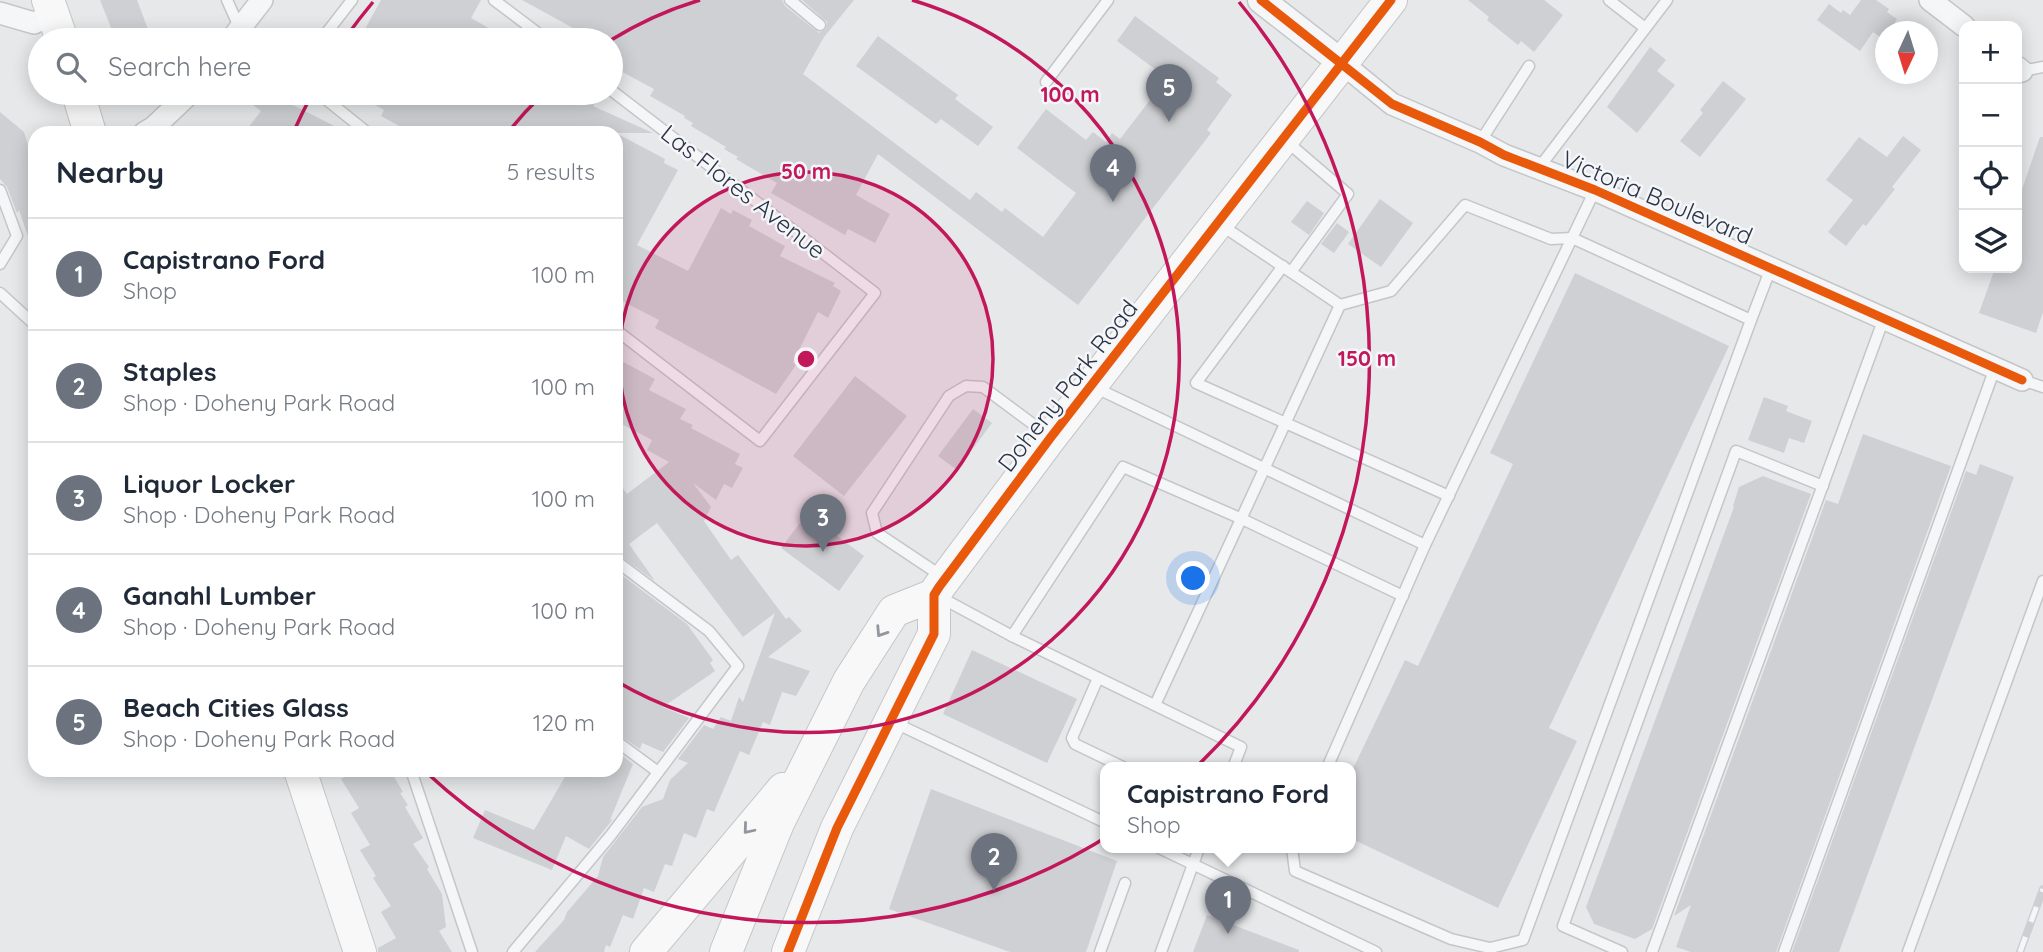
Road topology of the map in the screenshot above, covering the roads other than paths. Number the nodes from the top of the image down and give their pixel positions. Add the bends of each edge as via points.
1 (227, 0) edge
2 (262, 0) edge
3 (352, 0) edge
4 (494, 0) edge
5 (790, 0) edge
6 (1108, 0) edge
7 (1261, 0) edge
8 (1391, 0) edge
9 (1609, 0) edge
10 (1667, 0) edge
11 (1930, 0) edge
12 (0, 13) edge
13 (55, 18) edge
14 (1959, 22) edge
15 (820, 25) dead end
16 (234, 28) edge
17 (241, 28) edge
18 (330, 28) edge
19 (531, 28) edge
20 (1645, 28) junction
21 (1342, 63) junction
22 (1529, 66) dead end
23 (1046, 82) dead end
24 (623, 99) edge
25 (82, 105) edge
26 (177, 105) edge
27 (333, 105) edge
28 (88, 126) edge
29 (155, 126) edge
30 (360, 126) edge
31 (1284, 139) junction
32 (1480, 142) junction
33 (1538, 169) junction
34 (0, 190) edge
35 (1595, 190) junction
36 (1218, 223) junction
37 (1572, 238) junction
38 (0, 264) edge
39 (1771, 268) junction
40 (1287, 269) junction
41 (0, 293) edge
42 (1340, 305) junction
43 (1884, 318) junction
44 (28, 319) edge
45 (1751, 320) junction
46 (623, 335) edge
47 (1995, 368) junction
48 (2022, 380) joint
49 (1092, 386) junction
50 (2043, 387) edge
51 (1286, 424) junction
52 (1051, 437) junction
53 (1265, 470) junction
54 (1823, 485) junction
55 (1449, 496) junction
56 (1242, 519) junction
57 (1425, 545) junction
58 (623, 566) edge
59 (2043, 582) edge
60 (940, 587) junction
61 (1403, 596) junction
62 (1012, 636) junction
63 (1098, 678) junction
64 (1155, 705) junction
65 (889, 721) junction
66 (623, 746) edge
67 (808, 758) junction
68 (1112, 762) edge
69 (1235, 762) edge
70 (1330, 762) edge
71 (659, 772) junction
72 (302, 777) edge
73 (413, 777) edge
74 (1100, 820) edge
75 (1169, 853) edge
76 (1197, 853) edge
77 (1292, 853) edge
78 (1192, 864) junction
79 (1125, 883) dead end
80 (360, 952) edge
81 (472, 952) edge
82 (513, 952) edge
83 (646, 952) edge
84 (726, 952) edge
85 (788, 952) edge
86 (1100, 952) edge
87 (1161, 952) edge
88 (1376, 952) edge
89 (1622, 952) edge
90 (1652, 952) edge
91 (1784, 952) edge
92 (1908, 952) edge

1 - 16 lane
2 - 17 street
3 - 18 lane
4 - 19 lane
5 - 15 lane
6 - 23 lane
7 - 21 street, Victoria Boulevard
8 - 21 main road, Doheny Park Road
9 - 20 lane
10 - 20 lane
11 - 14 street
12 - 13 street via 34,23
20 - 33 lane
21 - 31 main road, Doheny Park Road
21 - 32 street, Victoria Boulevard via 1392,104
22 - 32 lane
24 - 46 lane, Las Flores Avenue via 875,293 760,441
25 - 28 main road
26 - 29 street
27 - 30 lane
31 - 36 main road, Doheny Park Road
31 - 40 lane via 1348,194
32 - 33 street, Victoria Boulevard
33 - 35 street, Victoria Boulevard
34 - 38 lane via 17,236
35 - 37 lane
35 - 39 street, Victoria Boulevard
36 - 40 lane
36 - 49 main road, Doheny Park Road
37 - 42 lane via 1551,239 1465,205 1391,291
37 - 45 lane
37 - 55 lane
39 - 43 street, Victoria Boulevard
39 - 45 lane
40 - 42 lane
40 - 51 lane via 1196,383
41 - 44 lane
42 - 51 lane
43 - 47 street, Victoria Boulevard
43 - 54 lane
45 - 77 lane via 1523,940 1490,948 1451,939 1294,871
47 - 48 street, Victoria Boulevard
47 - 91 lane
48 - 50 lane
49 - 52 main road, Doheny Park Road
49 - 53 lane
51 - 53 lane
51 - 55 lane
52 - 60 main road, Doheny Park Road
52 - 60 lane via 983,387 966,386 949,396 872,513 877,533
53 - 56 lane
53 - 57 lane
54 - 89 lane via 1736,451 1563,926
54 - 90 lane
55 - 57 lane
56 - 61 lane
56 - 62 lane via 1123,467
56 - 64 lane
57 - 61 lane
58 - 71 lane via 709,631 738,666
59 - 92 lane
60 - 62 lane
60 - 65 main road via 934,634
60 -> 67 main road via 894,611
61 - 70 lane
62 - 63 lane
63 - 64 lane
63 - 68 lane via 1072,738 1075,744
64 - 69 lane via 1241,747
65 - 74 lane
65 - 85 main road via 837,828
66 - 71 lane
67 -> 83 main road
67 - 84 main road
71 - 82 lane
72 - 80 main road
73 - 81 lane
75 - 78 lane
76 - 78 lane
78 - 87 lane
78 - 88 lane
79 - 86 lane

